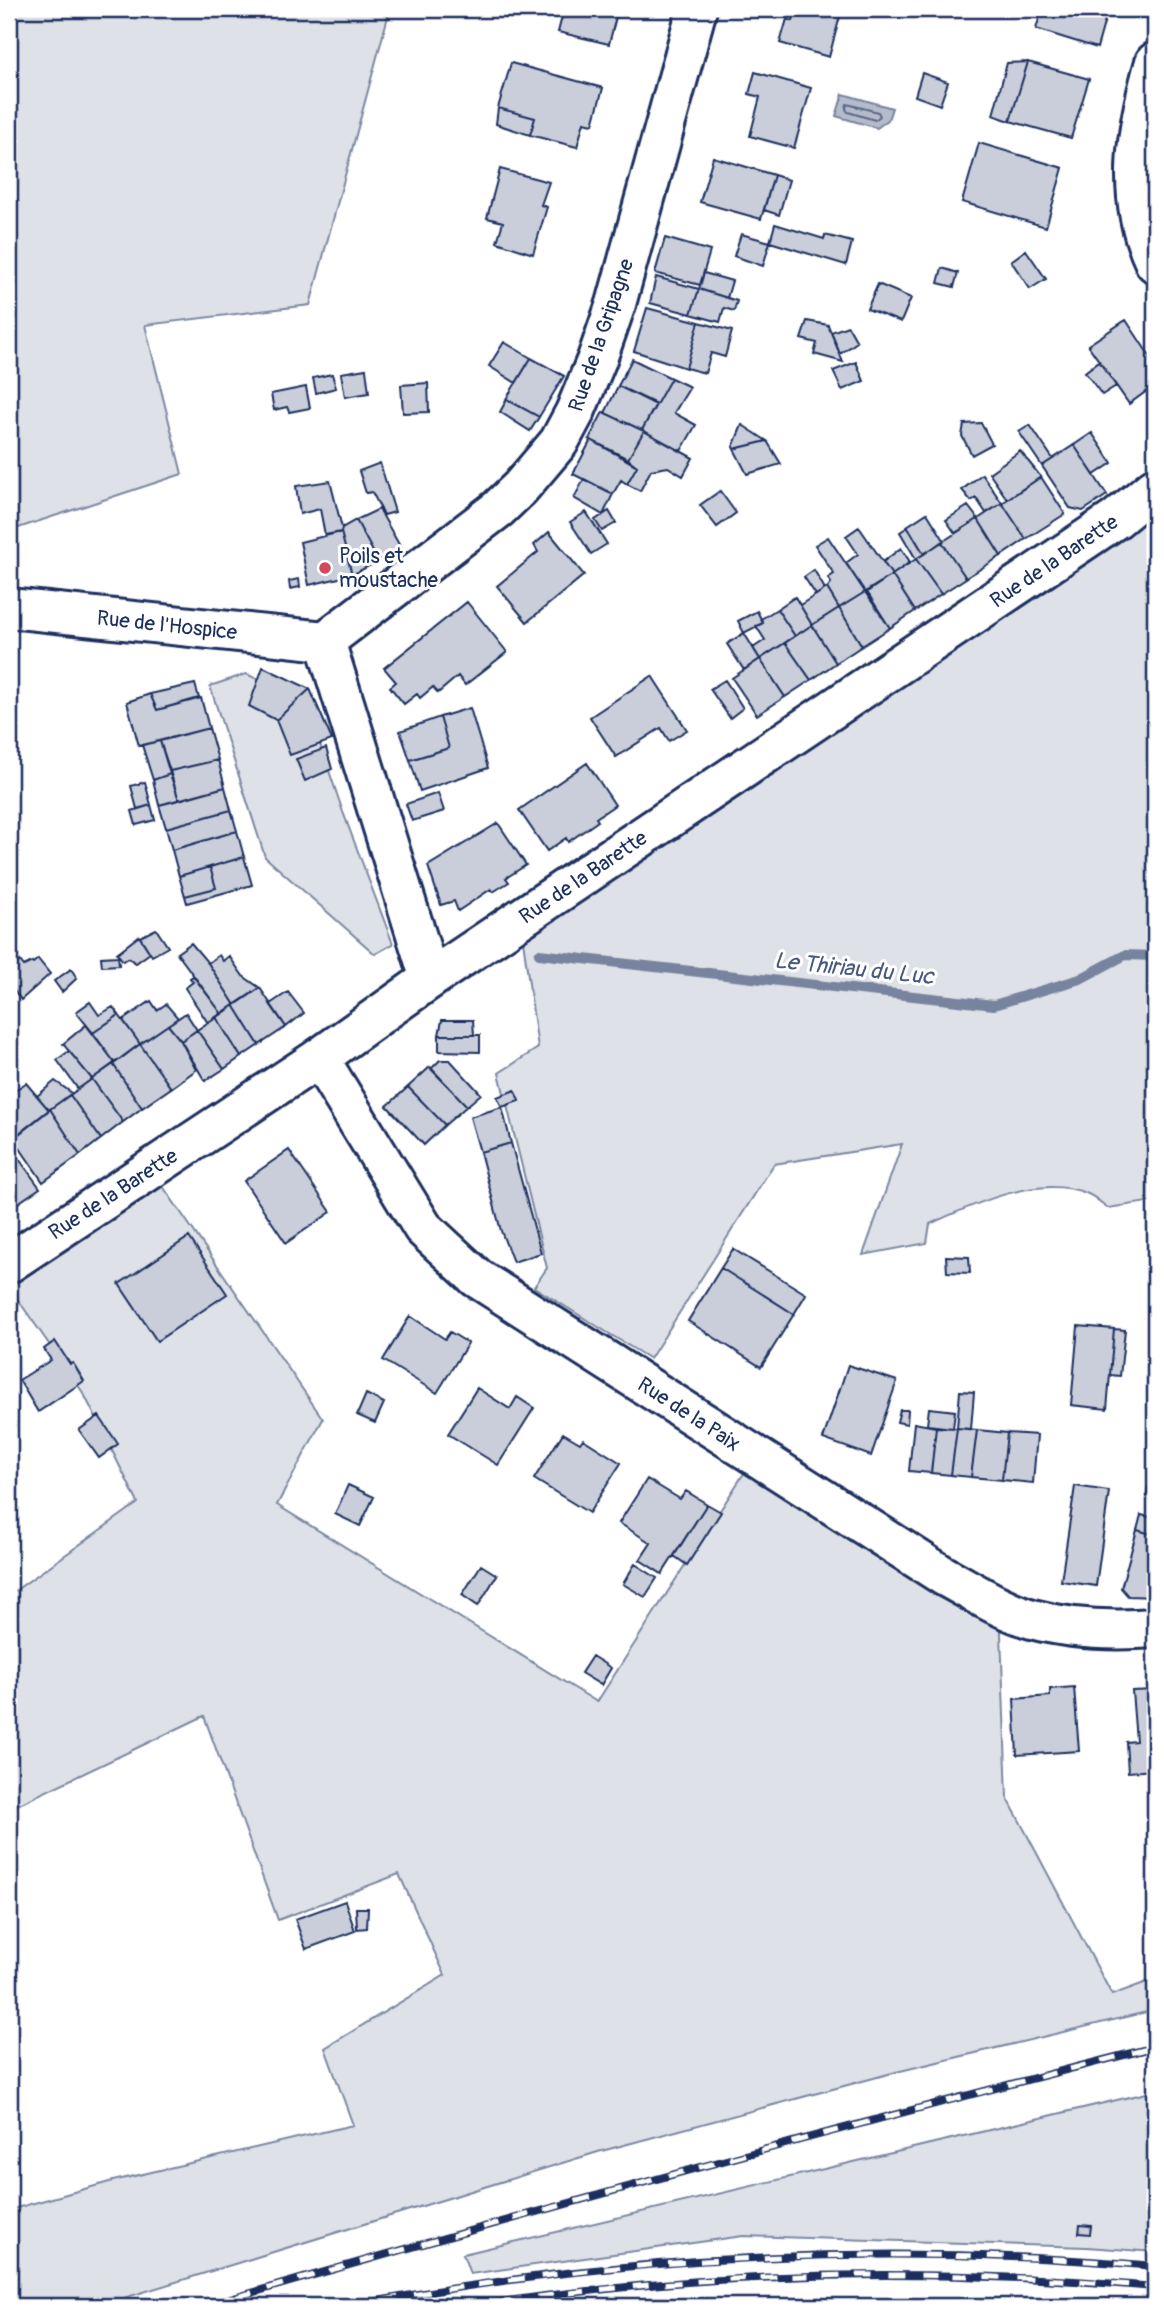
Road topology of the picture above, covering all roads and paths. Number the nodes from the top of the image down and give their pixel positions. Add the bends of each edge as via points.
1 (697, 9) edge
2 (1155, 62) edge
3 (1155, 263) edge
4 (1155, 487) edge
5 (9, 608) edge
6 (325, 641) junction
7 (430, 979) junction
8 (319, 1058) junction
9 (9, 1263) edge
10 (1155, 1628) edge

1 - 6 street, Rue de la Gripagne via 616,304 579,403 559,442 498,509
2 - 3 street via 1138,138 1136,177 1137,215
4 - 7 street, Rue de la Barette via 1116,519
5 - 6 street, Rue de l'Hospice
6 - 7 street
7 - 8 street, Rue de la Barette
8 - 9 street, Rue de la Barette
8 - 10 street, Rue de la Paix via 423,1228 477,1278 933,1569 1000,1606 1031,1619 1075,1628

